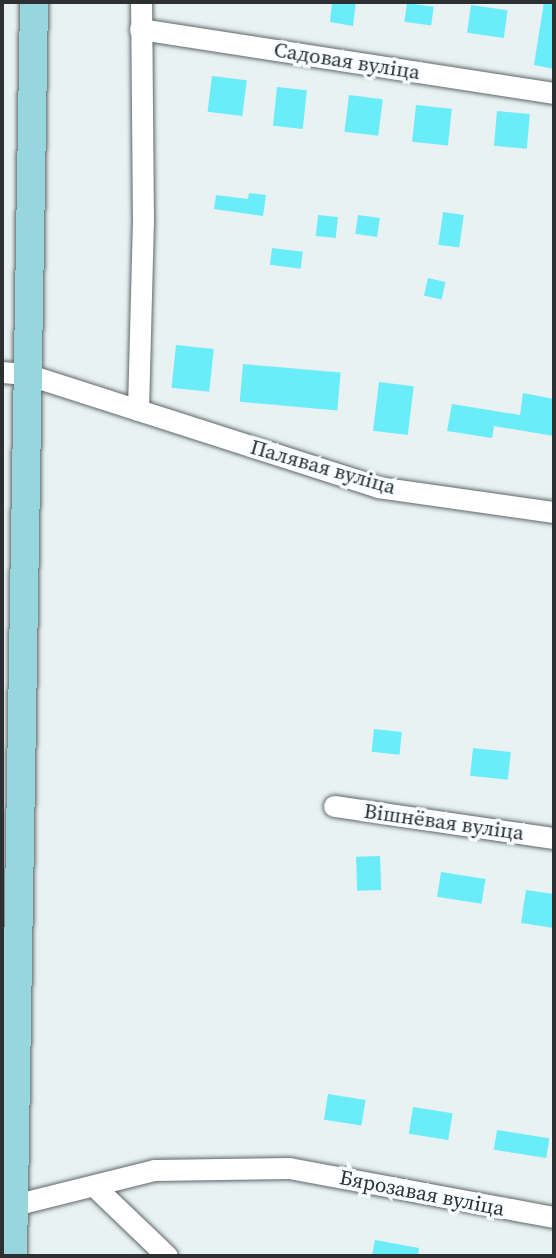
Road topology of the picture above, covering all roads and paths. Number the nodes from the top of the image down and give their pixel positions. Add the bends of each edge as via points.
1 (34, 2) edge
2 (141, 2) edge
3 (140, 29) junction
4 (554, 93) edge
5 (14, 373) edge
6 (138, 410) junction
7 (554, 512) edge
8 (334, 806) dead end
9 (554, 838) edge
10 (94, 1186) junction
11 (14, 1205) junction
12 (554, 1217) edge
13 (13, 1256) edge
14 (167, 1256) edge

1 - 5 main road
2 - 3 street
3 - 4 street, Садовая вуліца
3 - 6 street via 143,223
5 - 6 street, Палявая вуліца
5 - 11 main road
6 - 7 street, Палявая вуліца via 378,486
8 - 9 street, Вішнёвая вуліца
10 - 11 street, Бярозавая вуліца
10 - 12 street, Бярозавая вуліца via 154,1170 289,1168
10 - 14 street
11 - 13 main road

